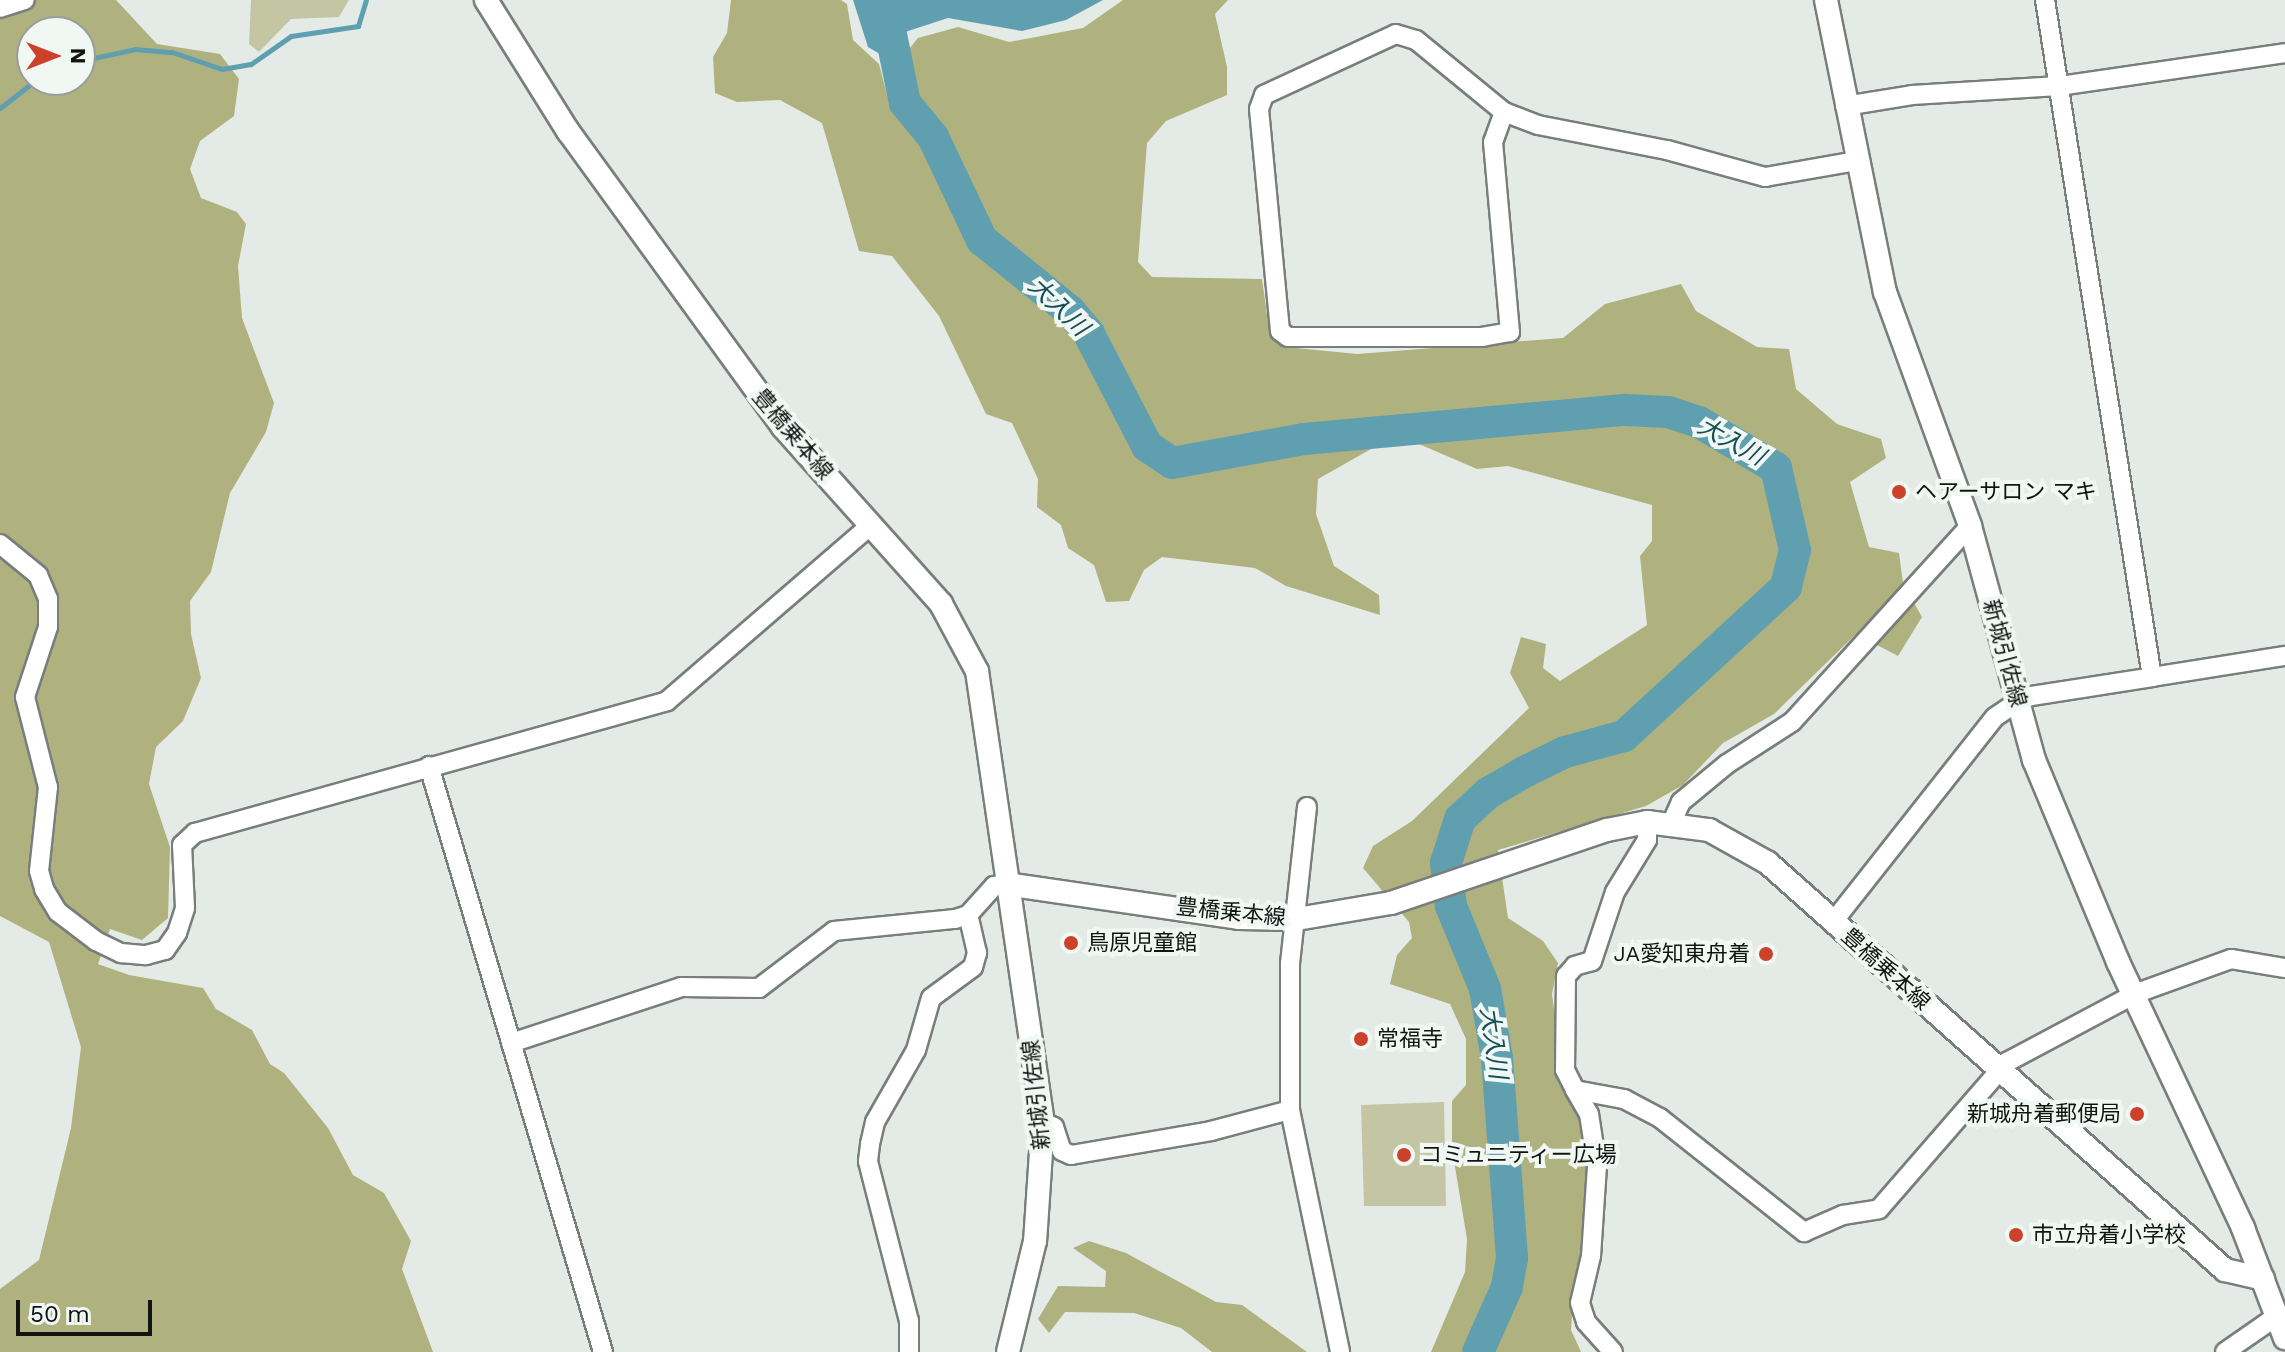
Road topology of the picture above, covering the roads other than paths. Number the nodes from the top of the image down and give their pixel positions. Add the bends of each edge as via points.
1 (25, 0) edge
2 (486, 0) edge
3 (1826, 0) edge
4 (2045, 0) edge
5 (0, 8) edge
6 (2285, 53) edge
7 (2059, 86) junction
8 (1845, 106) junction
9 (1504, 112) junction
10 (1856, 161) junction
11 (871, 525) junction
12 (1970, 526) junction
13 (0, 544) edge
14 (2285, 656) edge
15 (2152, 677) junction
16 (2017, 700) junction
17 (429, 766) junction
18 (1307, 807) dead end
19 (1647, 822) junction
20 (1672, 822) junction
21 (1006, 884) junction
22 (968, 915) junction
23 (1297, 919) junction
24 (1833, 922) junction
25 (2285, 968) edge
26 (2133, 995) junction
27 (511, 1043) junction
28 (1998, 1070) junction
29 (1575, 1090) junction
30 (1290, 1110) junction
31 (1043, 1122) junction
32 (2263, 1279) junction
33 (2277, 1316) junction
34 (2285, 1338) edge
35 (603, 1352) edge
36 (909, 1352) edge
37 (1008, 1352) edge
38 (1340, 1352) edge
39 (1613, 1352) edge
40 (2225, 1352) edge

1 - 5 street
2 - 11 main road, 豊橋乗本線 via 568,131 783,427
3 - 8 main road, 新城引佐線
4 - 7 street
6 - 7 street
7 - 8 street via 1912,95
7 - 15 street
8 - 10 main road, 新城引佐線
9 - 9 street via 1416,40 1396,34 1264,95 1259,109 1280,331 1288,337 1483,337 1510,332 1493,142
9 - 10 street via 1538,125 1667,150 1748,175 1788,175
10 - 12 main road, 新城引佐線 via 1885,292
11 - 17 street via 667,701
11 - 21 main road, 豊橋乗本線 via 941,604 977,671
12 - 16 main road, 新城引佐線
12 - 20 street via 1792,722 1692,792
13 - 17 street via 38,575 48,599 48,627 25,697 48,787 39,871 58,912 96,941 121,953 165,950 185,908 182,845 195,833
14 - 15 street
15 - 16 street
16 - 24 street via 1995,717
16 - 26 main road, 新城引佐線 via 2034,760
17 - 27 street
18 - 23 street
19 - 20 main road, 豊橋乗本線
19 - 23 main road, 豊橋乗本線 via 1391,903
19 - 29 street via 1647,840 1615,892 1592,961 1575,966 1566,976 1565,1070
20 - 24 main road, 豊橋乗本線 via 1709,830 1745,847
21 - 22 street via 994,886
21 - 23 main road, 豊橋乗本線 via 1239,918
21 - 31 main road, 新城引佐線
22 - 27 street via 834,931 759,988 681,987
22 - 36 street via 977,953 973,967 931,998 916,1050 875,1122 870,1144 874,1190 909,1321
23 - 30 street via 1290,964
24 - 28 main road, 豊橋乗本線
25 - 26 street via 2231,959
26 - 28 street
26 - 32 main road, 新城引佐線
27 - 35 street
28 - 29 street via 1879,1209 1843,1215 1804,1232 1660,1118 1624,1099
28 - 32 main road, 豊橋乗本線 via 2225,1270
29 - 39 street via 1589,1114 1597,1166 1591,1256 1580,1303 1586,1322
30 - 31 street via 1211,1131 1071,1155 1062,1151 1054,1127
30 - 38 street
31 - 37 main road, 新城引佐線 via 1035,1241
32 - 33 main road
33 - 34 main road
33 - 40 street

